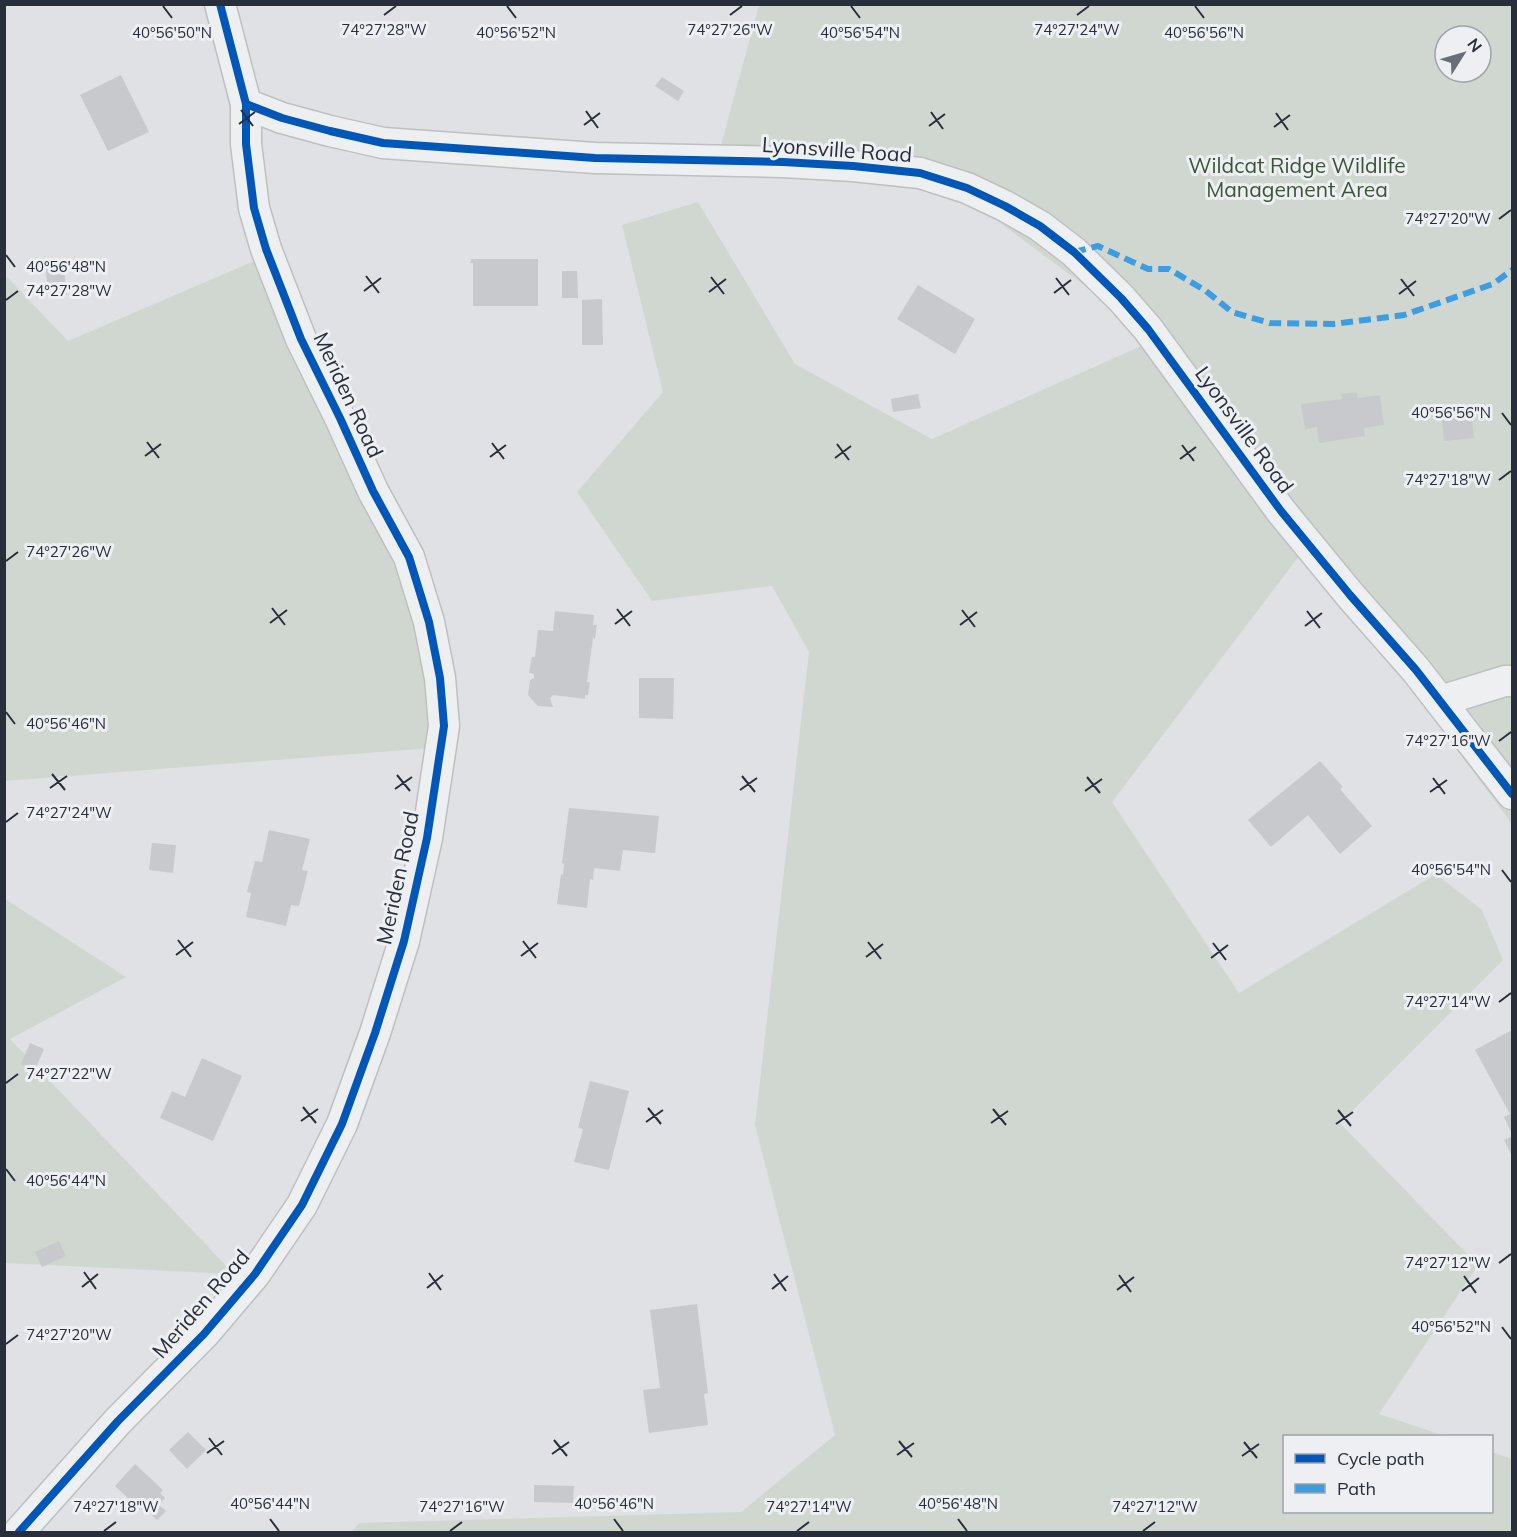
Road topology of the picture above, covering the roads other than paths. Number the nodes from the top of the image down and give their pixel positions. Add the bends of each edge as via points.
1 (220, 4) edge
2 (246, 104) junction
3 (1512, 681) edge
4 (1440, 701) junction
5 (1512, 794) edge
6 (20, 1533) edge

1 - 2 street, Meriden Road
2 - 4 street, Lyonsville Road via 282,118 383,143 584,158 783,162 921,173 1005,206 1074,252 1121,298 1281,511
2 - 6 street, Meriden Road via 246,144 254,208 267,249 301,339 409,557 429,622 444,726 429,826 404,941 375,1033 342,1124 302,1205 255,1274 204,1334 118,1421
3 - 4 street
4 - 5 street, Lyonsville Road

